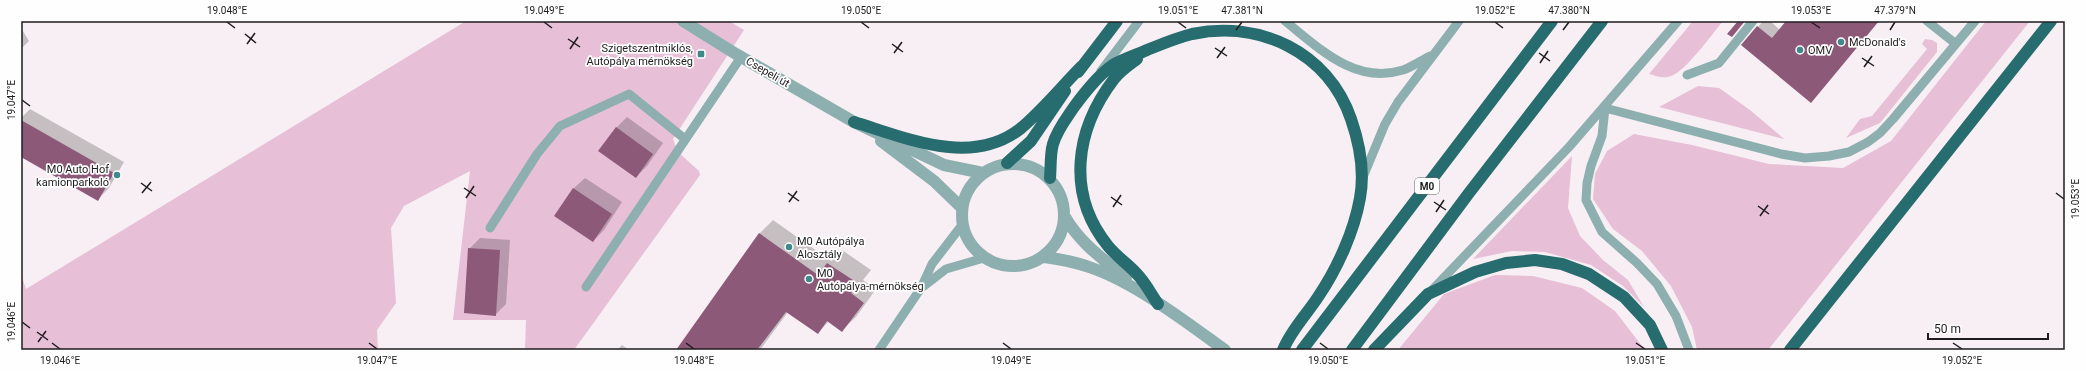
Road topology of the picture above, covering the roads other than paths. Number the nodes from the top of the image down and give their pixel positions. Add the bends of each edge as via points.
1 (683, 21) edge
2 (1117, 21) edge
3 (1139, 21) edge
4 (1285, 21) edge
5 (1459, 21) edge
6 (1552, 21) edge
7 (1602, 21) edge
8 (1678, 21) edge
9 (1753, 21) edge
10 (1927, 21) edge
11 (1975, 21) edge
12 (2051, 21) edge
13 (1956, 44) junction
14 (1145, 51) junction
15 (1433, 54) junction
16 (741, 57) junction
17 (1082, 66) junction
18 (1687, 75) dead end
19 (1092, 84) junction
20 (1605, 108) junction
21 (854, 122) junction
22 (685, 139) junction
23 (1007, 163) junction
24 (983, 173) junction
25 (1050, 178) junction
26 (1362, 178) junction
27 (962, 208) junction
28 (1065, 217) junction
29 (962, 225) junction
30 (490, 228) dead end
31 (1044, 256) junction
32 (984, 258) junction
33 (586, 287) dead end
34 (921, 288) junction
35 (1428, 294) junction
36 (1158, 304) junction
37 (879, 350) edge
38 (1225, 350) edge
39 (1283, 350) edge
40 (1302, 350) edge
41 (1352, 350) edge
42 (1374, 350) edge
43 (1662, 350) edge
44 (1689, 350) edge
45 (1790, 350) edge

1 - 16 street, Csepeli út
2 - 17 highway
3 - 19 lane
4 - 15 lane via 1326,53 1351,68 1369,74 1402,70
5 - 15 lane
6 - 40 highway, M0
7 - 41 highway
8 - 20 lane
9 - 18 lane via 1719,63
10 - 13 lane
11 - 13 lane
12 - 45 highway
13 - 20 lane via 1880,133 1848,152 1829,156 1805,158 1781,154
14 - 19 highway via 1113,65
14 - 26 highway via 1192,34 1236,32 1261,35 1297,51 1316,64 1332,82 1347,108 1362,158
14 - 36 highway via 1115,78 1096,106 1083,139 1079,168 1084,202 1094,224 1108,247 1138,275
15 - 26 lane via 1385,124
16 - 21 street, Csepeli út
16 - 22 lane
17 - 21 highway via 1020,129 996,143 970,149 950,148
17 - 23 highway via 1031,141
19 - 25 highway via 1060,127 1053,145
20 - 35 lane
20 - 44 lane via 1602,136 1591,166 1586,200 1602,232 1657,284 1676,316
21 - 24 street, Csepeli út via 944,165
21 - 27 street, Csepeli út via 934,181
22 - 30 lane via 629,94 613,100 560,126 537,154
22 - 33 lane
23 - 24 street
23 - 25 street via 1023,164 1037,169
24 - 27 street via 973,182
25 - 28 street via 1064,203
26 - 39 highway via 1354,222 1340,257 1319,296
27 - 29 street
28 - 31 street via 1062,232
28 - 36 street via 1072,230 1090,248
29 - 32 street via 974,249
29 - 34 lane via 932,264
31 - 32 street via 1030,264 1014,266
31 - 36 street via 1071,261 1110,275
32 - 34 lane via 946,269
34 - 37 lane
35 - 42 highway
35 - 43 highway via 1475,272 1506,263 1535,260 1562,264 1589,274 1624,297 1650,325
36 - 38 street

